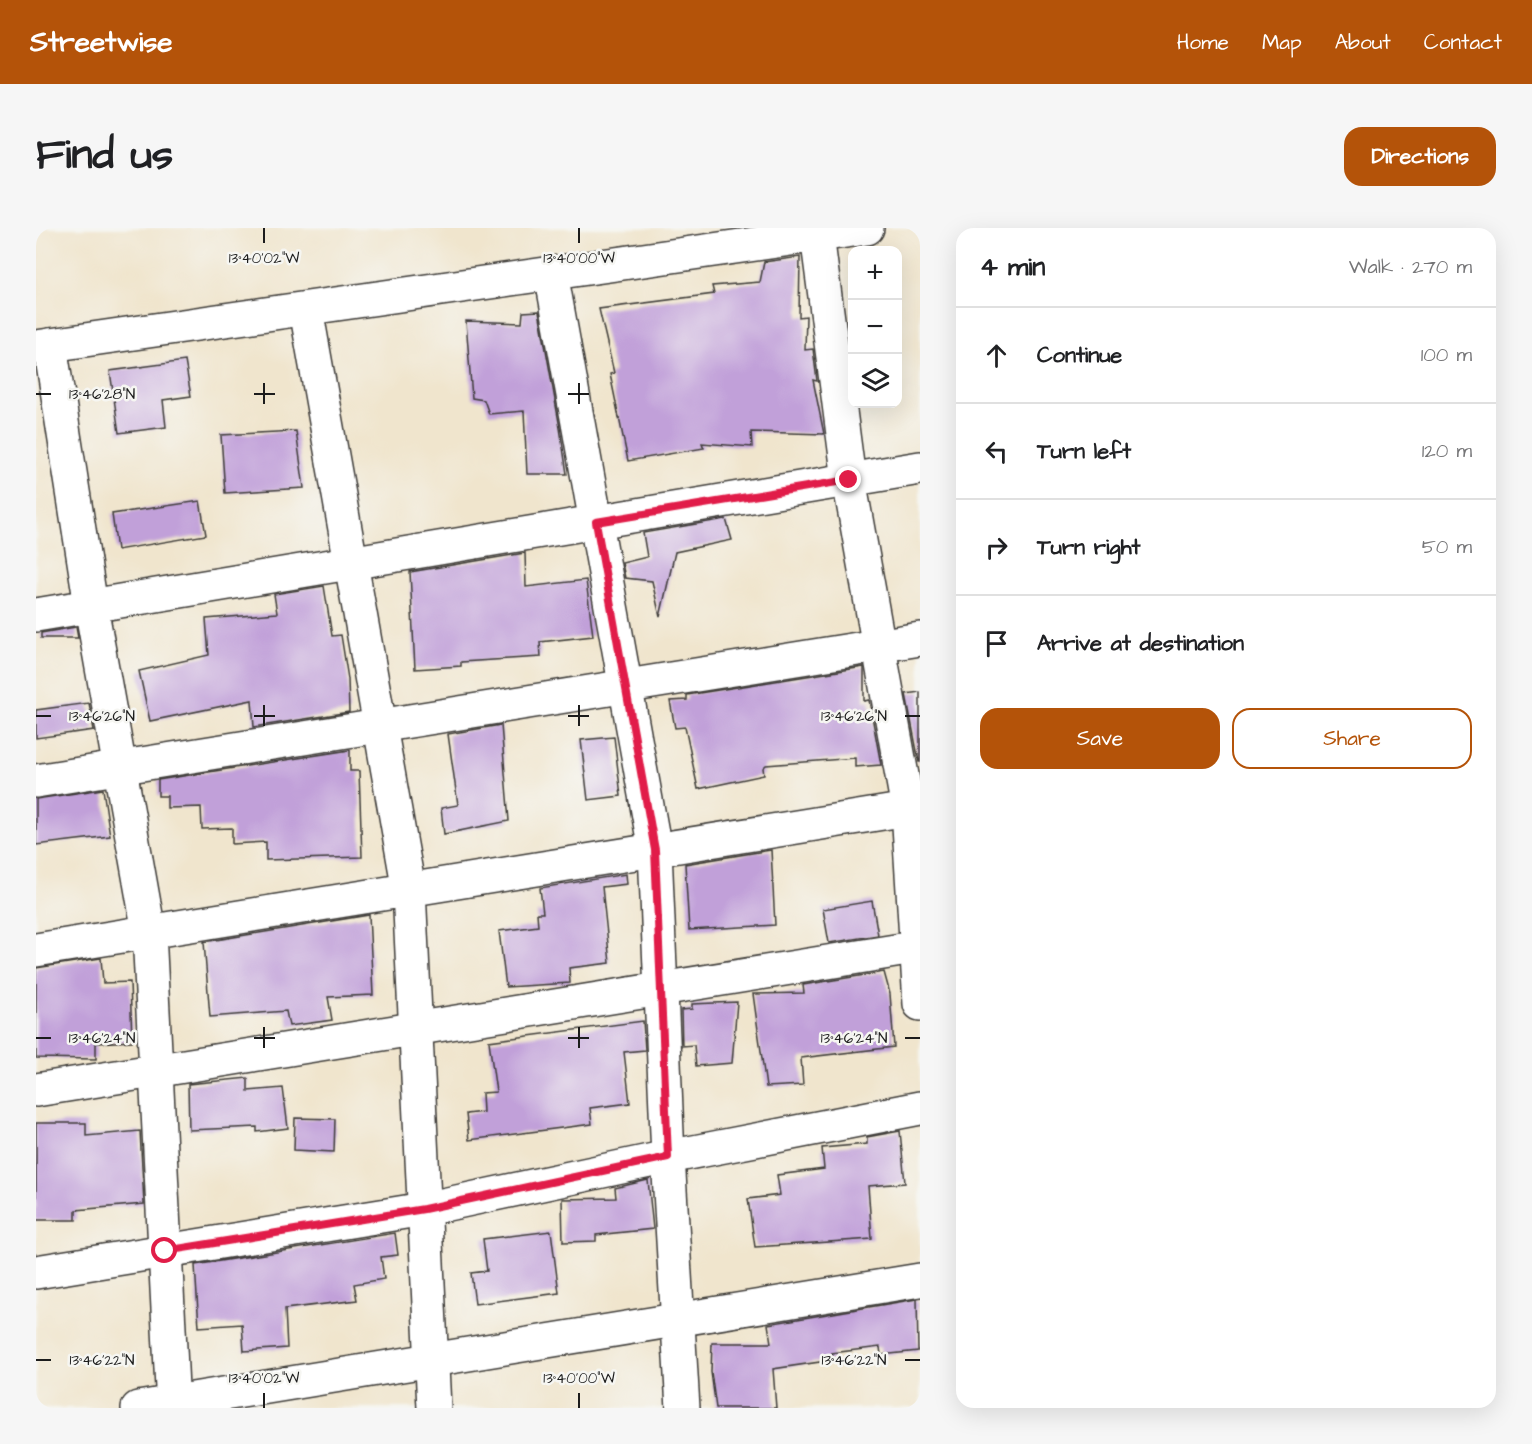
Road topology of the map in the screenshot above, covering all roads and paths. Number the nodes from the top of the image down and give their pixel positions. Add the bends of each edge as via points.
1 (867, 228) edge
2 (817, 235) junction
3 (551, 273) junction
4 (306, 309) junction
5 (43, 346) edge
6 (920, 468) edge
7 (849, 480) junction
8 (596, 522) junction
9 (350, 563) junction
10 (91, 606) junction
11 (36, 615) edge
12 (920, 639) edge
13 (878, 645) junction
14 (626, 686) junction
15 (379, 726) junction
16 (120, 768) junction
17 (36, 781) edge
18 (914, 808) edge
19 (655, 850) junction
20 (409, 890) junction
21 (149, 932) junction
22 (918, 948) edge
23 (36, 950) edge
24 (662, 989) junction
25 (920, 1004) edge
26 (416, 1029) junction
27 (157, 1071) junction
28 (36, 1090) edge
29 (920, 1108) edge
30 (668, 1157) junction
31 (424, 1209) junction
32 (165, 1251) junction
33 (36, 1272) edge
34 (920, 1280) edge
35 (678, 1319) junction
36 (432, 1360) junction
37 (172, 1405) edge
38 (138, 1408) edge
39 (434, 1408) edge
40 (683, 1408) edge

1 - 2 street
2 - 3 street
2 - 7 street
3 - 4 street
3 - 8 street
4 - 5 street
4 - 9 street
5 - 10 street
6 - 7 street
7 - 8 street
7 - 13 street
8 - 9 street
8 - 14 street
9 - 10 street
9 - 15 street
10 - 11 street
10 - 16 street
12 - 13 street
13 - 14 street
13 - 18 street
14 - 15 street
14 - 19 street
15 - 16 street
15 - 20 street
16 - 17 street
16 - 21 street
18 - 19 street
18 - 22 street
19 - 20 street
19 - 24 street
20 - 21 street
20 - 26 street
21 - 23 street
21 - 27 street
22 - 24 street
22 - 25 street
24 - 26 street
24 - 30 street
26 - 27 street
26 - 31 street
27 - 28 street
27 - 32 street
29 - 30 street
30 - 31 street
30 - 35 street
31 - 32 street
31 - 36 street
32 - 33 street
32 - 37 street
34 - 35 street
35 - 36 street
35 - 40 street
36 - 37 street
36 - 39 street
37 - 38 street

